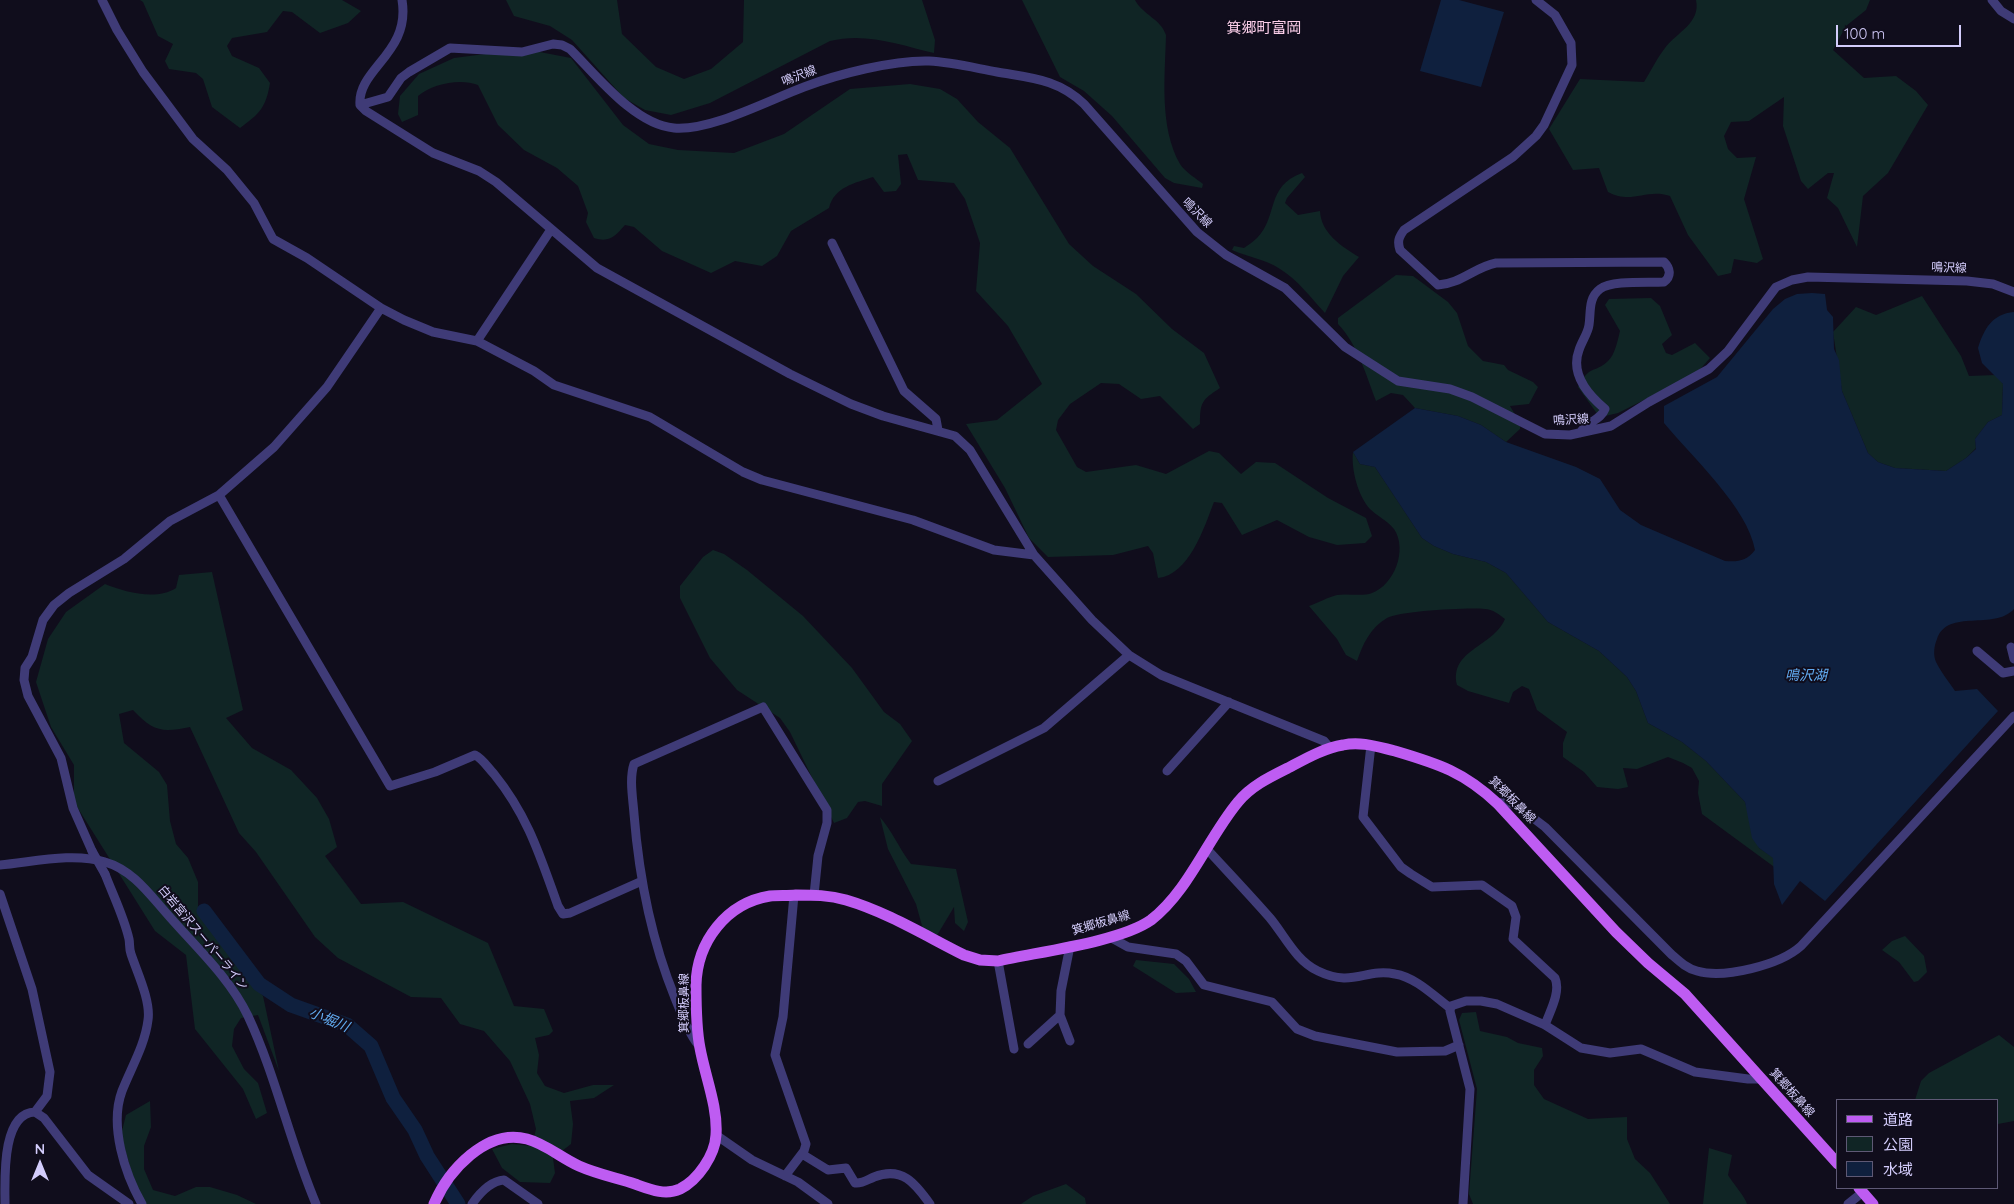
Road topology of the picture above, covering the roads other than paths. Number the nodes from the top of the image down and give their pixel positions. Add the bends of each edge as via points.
1 (102, 0) edge
2 (402, 0) edge
3 (1536, 0) edge
4 (1992, 0) edge
5 (2014, 19) edge
6 (360, 105) junction
7 (550, 231) junction
8 (832, 243) dead end
9 (2014, 292) edge
10 (381, 308) junction
11 (478, 341) junction
12 (938, 430) junction
13 (1580, 434) junction
14 (218, 495) junction
15 (1034, 555) junction
16 (2011, 647) dead end
17 (1977, 652) dead end
18 (1129, 655) junction
19 (2014, 658) edge
20 (2014, 671) edge
21 (1229, 702) junction
22 (2014, 716) edge
23 (1371, 745) junction
24 (1330, 748) junction
25 (1167, 771) dead end
26 (938, 780) dead end
27 (1498, 804) junction
28 (1206, 848) junction
29 (0, 865) edge
30 (642, 881) junction
31 (0, 894) edge
32 (794, 895) junction
33 (814, 895) junction
34 (1110, 937) junction
35 (1070, 946) junction
36 (998, 961) junction
37 (1450, 1008) junction
38 (1060, 1015) junction
39 (1545, 1025) junction
40 (1070, 1041) dead end
41 (1028, 1044) dead end
42 (1460, 1045) junction
43 (699, 1046) junction
44 (1014, 1050) dead end
45 (1760, 1079) junction
46 (35, 1112) junction
47 (716, 1135) junction
48 (802, 1154) junction
49 (1836, 1162) edge
50 (785, 1176) junction
51 (1861, 1190) edge
52 (5, 1204) edge
53 (129, 1204) edge
54 (142, 1204) edge
55 (316, 1204) edge
56 (434, 1204) edge
57 (472, 1204) edge
58 (538, 1204) edge
59 (828, 1204) edge
60 (930, 1204) edge
61 (1463, 1204) edge
62 (1848, 1204) edge
63 (1873, 1204) edge

1 - 10 street via 143,72 193,138 228,170 254,203 272,238
2 - 6 street via 398,39 362,87
3 - 13 street via 1555,15 1571,44 1572,65 1544,125 1513,157 1404,230 1398,244 1400,250 1438,285 1456,282 1487,264 1496,263 1664,262 1670,272 1664,282 1613,284 1601,288 1593,296 1589,326 1576,363 1579,377 1605,409 1603,414 1585,425
4 - 5 street
6 - 7 street via 433,152 479,171 496,182
6 - 13 street, 鳴沢線 via 388,97 401,78 450,48 522,52 553,44 570,50 633,111 673,128 705,124 748,111 833,76 906,62 948,63 1044,80 1063,87 1084,104 1197,232 1226,255 1285,288 1345,347 1373,367 1398,381 1450,389 1472,397 1537,432
7 - 11 street
7 - 12 street via 597,268 790,374 870,412
8 - 12 street via 904,391 936,419
9 - 13 street, 鳴沢線 via 1993,284 1967,281 1808,277 1792,280 1776,287 1728,351 1708,369 1611,426
10 - 11 street via 433,332
10 - 14 street via 304,414 274,447
11 - 15 street via 554,385 650,417 762,480 913,520 994,550
12 - 15 street via 964,442
14 - 30 street via 390,786 475,755 498,780 528,826 563,914 570,914
14 - 54 street, bridge via 170,521 131,554 60,600 43,620 24,680 28,696 61,758 73,808 105,874 141,981 149,1019 122,1092 118,1136 130,1184
15 - 18 street via 1092,620
16 - 19 street
17 - 20 street via 2004,674
18 - 21 street via 1162,675
18 - 26 street via 1044,728
21 - 24 street via 1324,741
21 - 25 street
22 - 27 street via 1801,946 1752,970 1706,974 1687,967 1545,827 1506,801
23 - 24 main road, 箕郷板鼻線 via 1349,744
23 - 27 main road, 箕郷板鼻線 via 1439,764 1480,786
23 - 39 street via 1363,817 1401,867 1432,887 1482,885 1512,906 1516,917 1513,939 1557,983
24 - 28 main road, 箕郷板鼻線 via 1273,775 1252,789 1235,805
27 - 45 main road, 箕郷板鼻線 via 1616,932 1685,994
28 - 34 main road, 箕郷板鼻線 via 1161,911 1142,925
28 - 37 street via 1271,920 1301,959 1315,970 1349,980 1380,973 1396,974
29 - 55 street, 白岩宮沢スーパーライン via 64,859 92,860 120,868 141,884 216,970 248,1015
30 - 33 street via 633,803 634,764 763,707 827,810
30 - 43 street via 662,966 686,1026
31 - 46 street via 32,989 50,1072 46,1096
32 - 33 main road, 箕郷板鼻線
32 - 43 main road, 箕郷板鼻線 via 770,896 747,904 730,914 709,936 699,958 697,972
32 - 48 street via 783,1017 775,1055 806,1144
33 - 36 main road, 箕郷板鼻線 via 856,903 964,955
34 - 35 main road, 箕郷板鼻線
34 - 42 street via 1128,947 1176,954 1186,961 1204,985 1272,1002 1297,1029 1315,1036 1397,1052 1438,1052
35 - 36 main road, 箕郷板鼻線
35 - 38 street
36 - 44 street
37 - 39 street via 1466,1001 1481,1001 1521,1013
37 - 42 street
38 - 40 street
38 - 41 street
39 - 45 street via 1581,1048 1610,1053 1641,1049 1695,1072
42 - 61 street via 1470,1089
43 - 47 main road, 箕郷板鼻線 via 716,1118
45 - 49 main road, 箕郷板鼻線
46 - 52 street via 19,1121 9,1140
46 - 53 street via 44,1118 88,1175
47 - 50 street via 752,1160
47 - 56 main road, 箕郷板鼻線 via 708,1161 694,1179 680,1189 667,1192 586,1168 528,1139 502,1138 475,1152 458,1167 440,1190
48 - 50 street
48 - 60 street via 828,1170 846,1168 860,1184 891,1173 904,1175
50 - 59 street
51 - 62 street
51 - 63 main road
57 - 58 street via 478,1195 498,1180 504,1180

